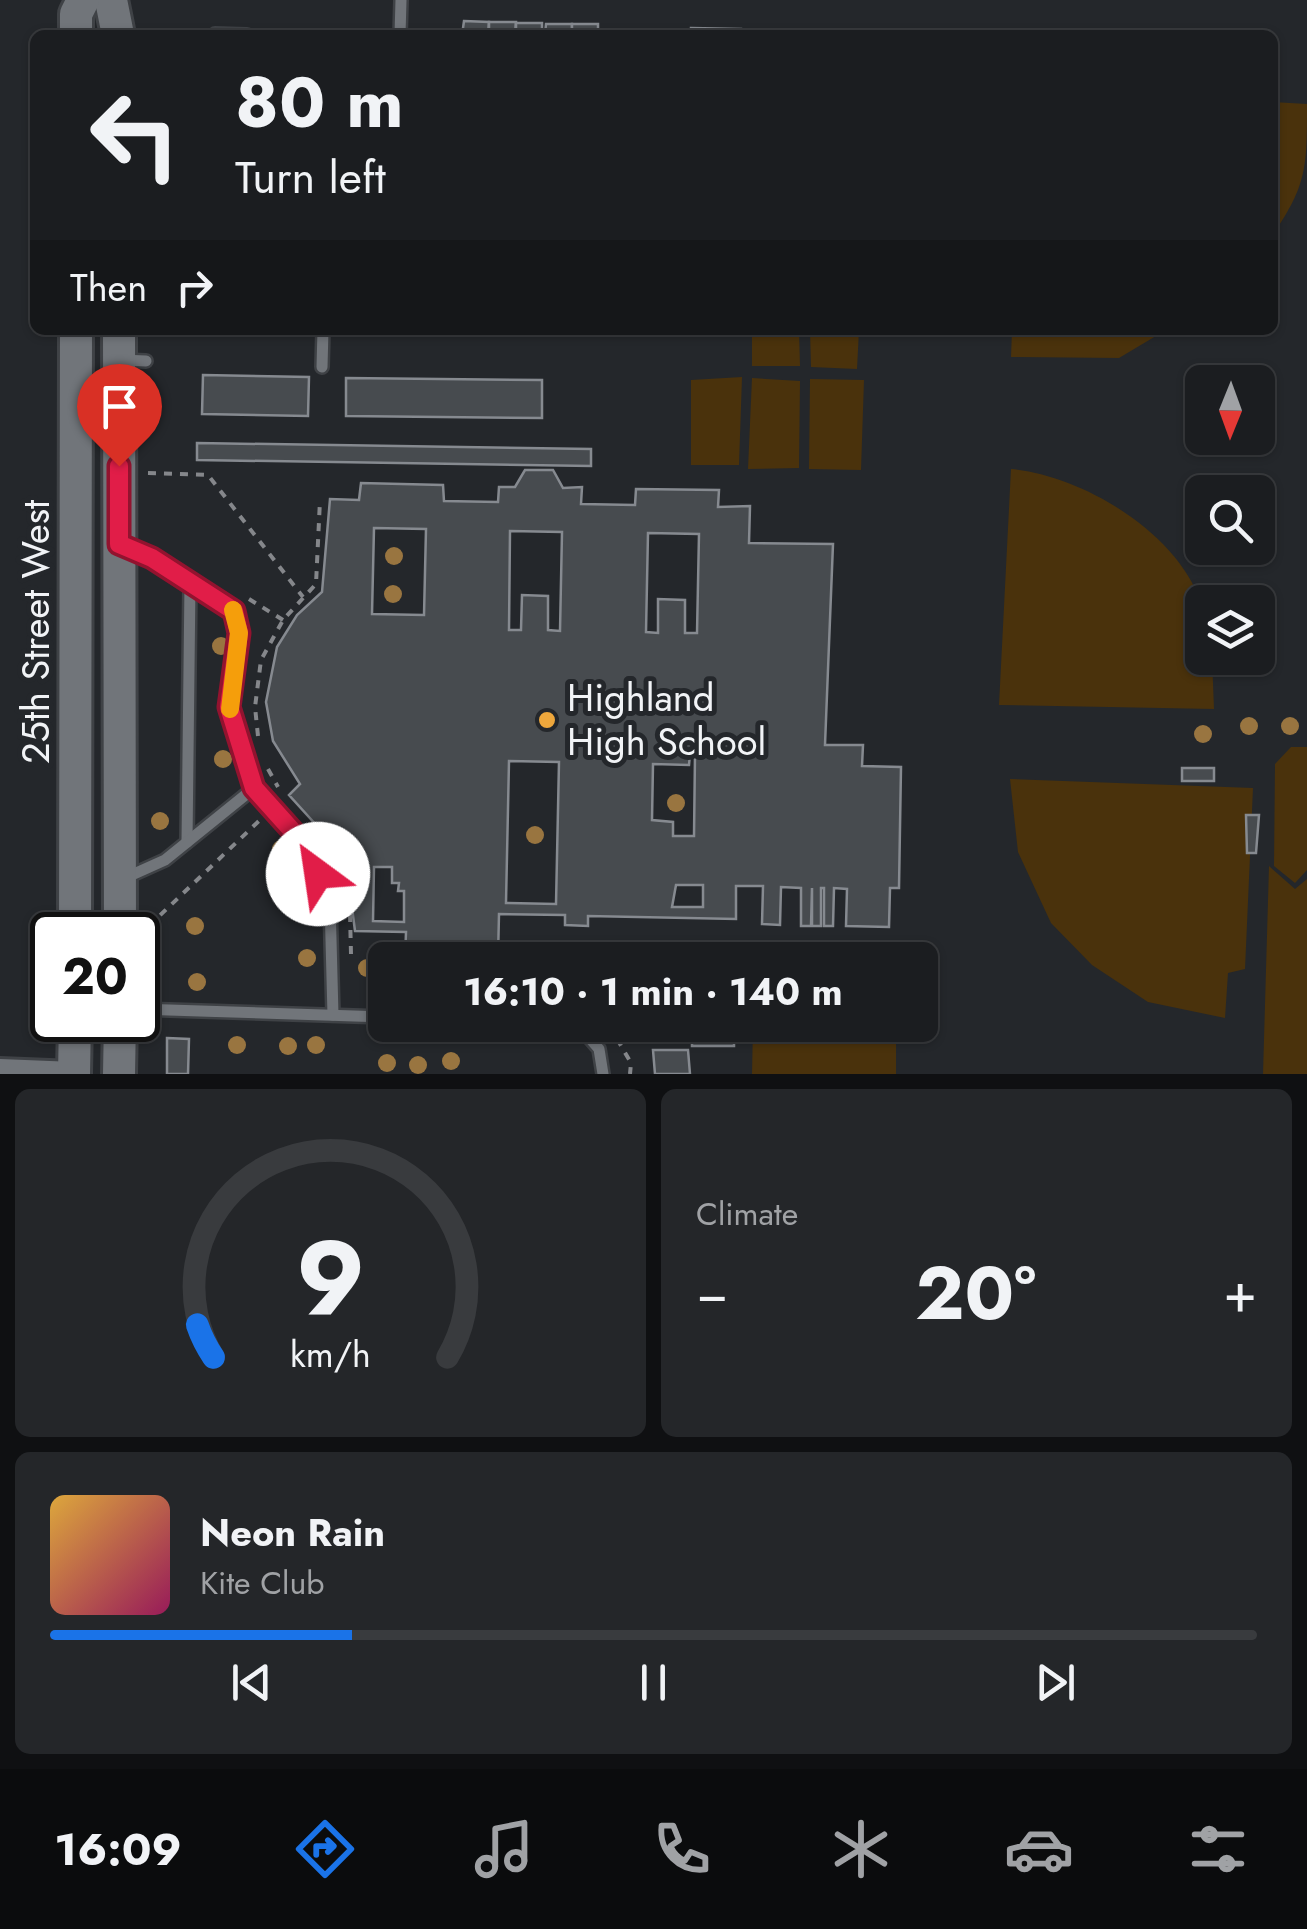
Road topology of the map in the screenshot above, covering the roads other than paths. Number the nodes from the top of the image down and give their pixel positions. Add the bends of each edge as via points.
1 (83, 0) edge
2 (111, 0) edge
3 (402, 0) edge
4 (76, 30) edge
5 (117, 30) edge
6 (400, 30) edge
7 (76, 335) edge
8 (323, 335) edge
9 (128, 350) edge
10 (322, 367) dead end
11 (119, 544) junction
12 (76, 564) junction
13 (190, 583) junction
14 (254, 788) junction
15 (187, 842) junction
16 (121, 880) junction
17 (75, 912) edge
18 (129, 912) edge
19 (160, 1010) edge
20 (332, 1015) junction
21 (368, 1016) edge
22 (74, 1042) edge
23 (120, 1042) edge
24 (592, 1042) edge
25 (0, 1070) edge
26 (74, 1073) edge
27 (119, 1074) edge
28 (603, 1074) edge

1 - 4 main road
2 - 5 main road
3 - 6 lane
7 - 12 main road, 25th Street West
8 - 10 lane
9 - 11 main road via 133,426
11 - 13 lane
11 - 16 main road
12 - 16 main road via 94,621 99,855 102,870
12 - 17 main road, 25th Street West
13 - 14 lane via 234,611 239,633 229,707
13 - 15 lane
14 - 15 lane
14 - 20 lane via 306,846 330,902
15 - 16 lane
16 - 18 main road
19 - 20 lane
20 - 21 lane
22 - 26 main road
23 - 27 main road
24 - 28 lane
25 - 26 street

